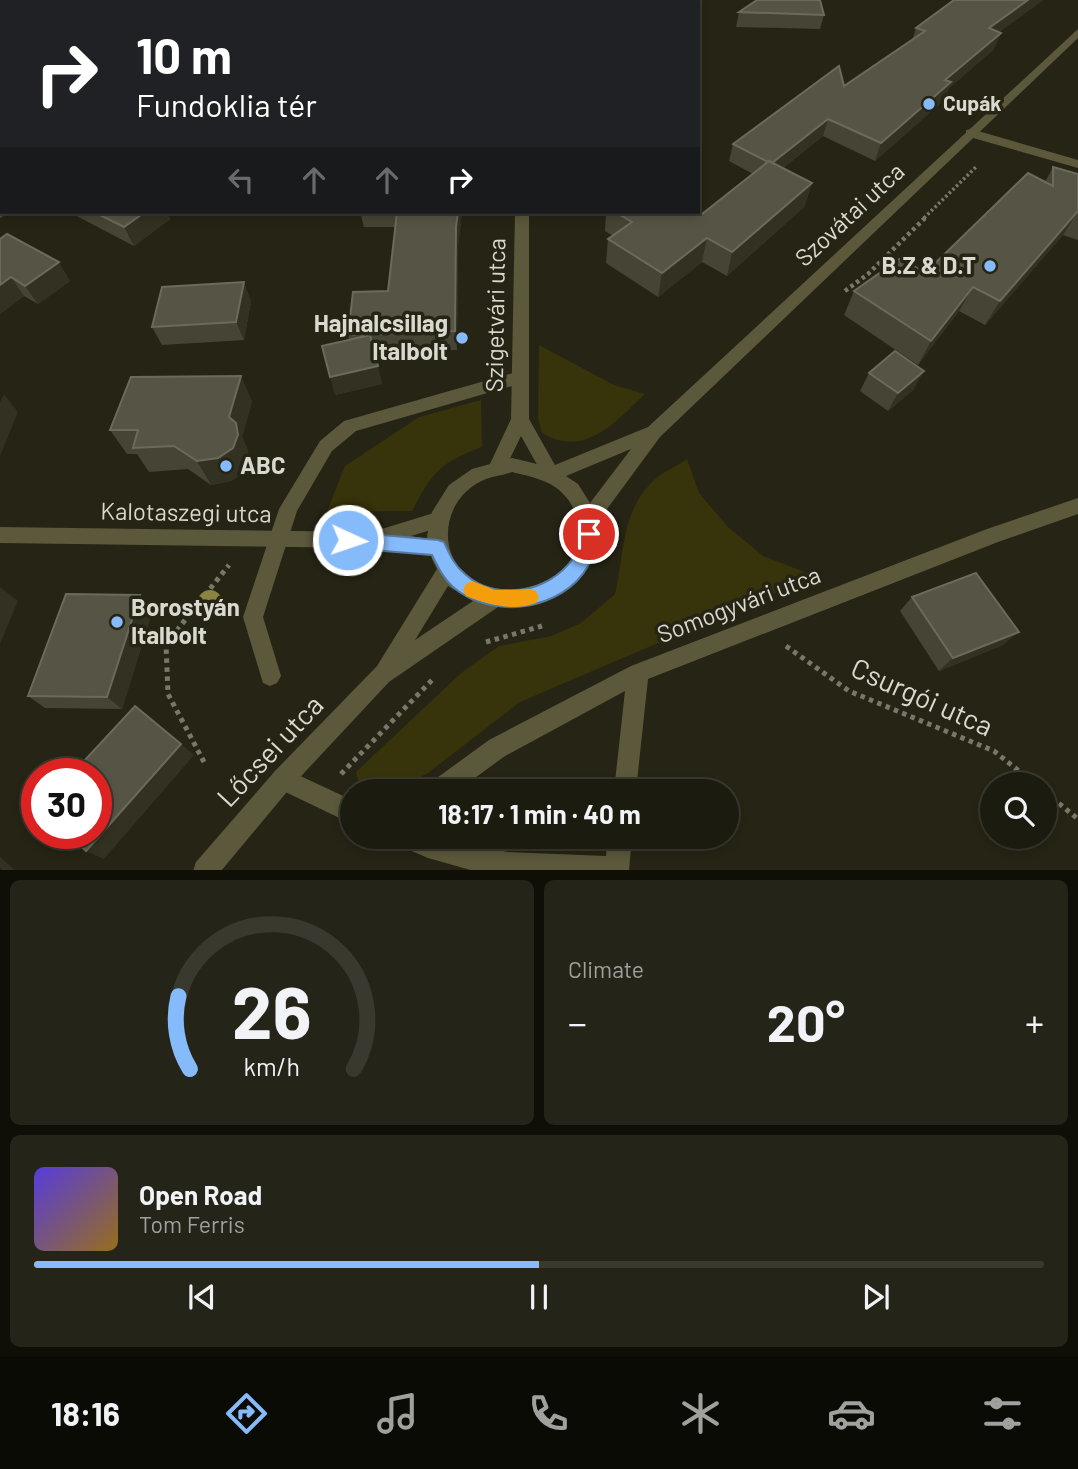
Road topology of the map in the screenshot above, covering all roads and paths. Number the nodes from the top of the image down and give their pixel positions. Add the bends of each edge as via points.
1 (1078, 32) edge
2 (971, 133) junction
3 (1078, 164) edge
4 (522, 214) edge
5 (520, 377) junction
6 (520, 419) junction
7 (654, 432) junction
8 (498, 466) junction
9 (551, 474) junction
10 (1078, 506) edge
11 (437, 520) junction
12 (588, 520) junction
13 (0, 535) edge
14 (277, 539) junction
15 (372, 540) junction
16 (438, 548) junction
17 (448, 569) junction
18 (495, 598) junction
19 (757, 626) junction
20 (166, 644) dead end
21 (638, 673) junction
22 (382, 675) junction
23 (270, 676) dead end
24 (204, 762) dead end
25 (1020, 772) edge
26 (283, 779) junction
27 (454, 779) edge
28 (626, 779) edge
29 (1057, 801) edge
30 (340, 806) edge
31 (1078, 818) edge
32 (428, 849) edge
33 (619, 849) edge
34 (617, 869) edge
35 (205, 870) edge

1 - 2 street, Szovátai utca
2 - 3 street
2 - 7 street, Szovátai utca
4 - 5 street, Szigetvári utca
5 - 6 street, Szigetvári utca
5 - 14 street via 349,426 326,446 288,509
6 - 8 street, Szigetvári utca
6 - 9 street, Szigetvári utca
7 - 9 street
7 - 12 street
8 - 9 street via 526,466
8 - 11 street via 459,485
9 - 12 street via 579,498
10 - 19 street, Somogyvári utca
11 - 15 street, Kalotaszegi utca
11 - 16 street
12 - 18 street via 581,562 559,585 529,598
13 - 14 street, Kalotaszegi utca
14 - 15 street, Kalotaszegi utca
14 - 23 street via 253,617
15 - 16 street, Kalotaszegi utca
16 - 17 street
17 - 18 street via 476,592
17 - 22 street, Lőcsei utca
18 - 22 street, Lőcsei utca
19 - 21 street, Somogyvári utca
19 - 25 path, Csurgói utca via 849,691 994,751
20 - 24 path via 168,694
21 - 27 street, Somogyvári utca via 497,748
21 - 28 street
22 - 26 street, Lőcsei utca
26 - 30 street
26 - 35 street, Lőcsei utca
29 - 31 path
32 - 34 street via 527,866
33 - 34 street

